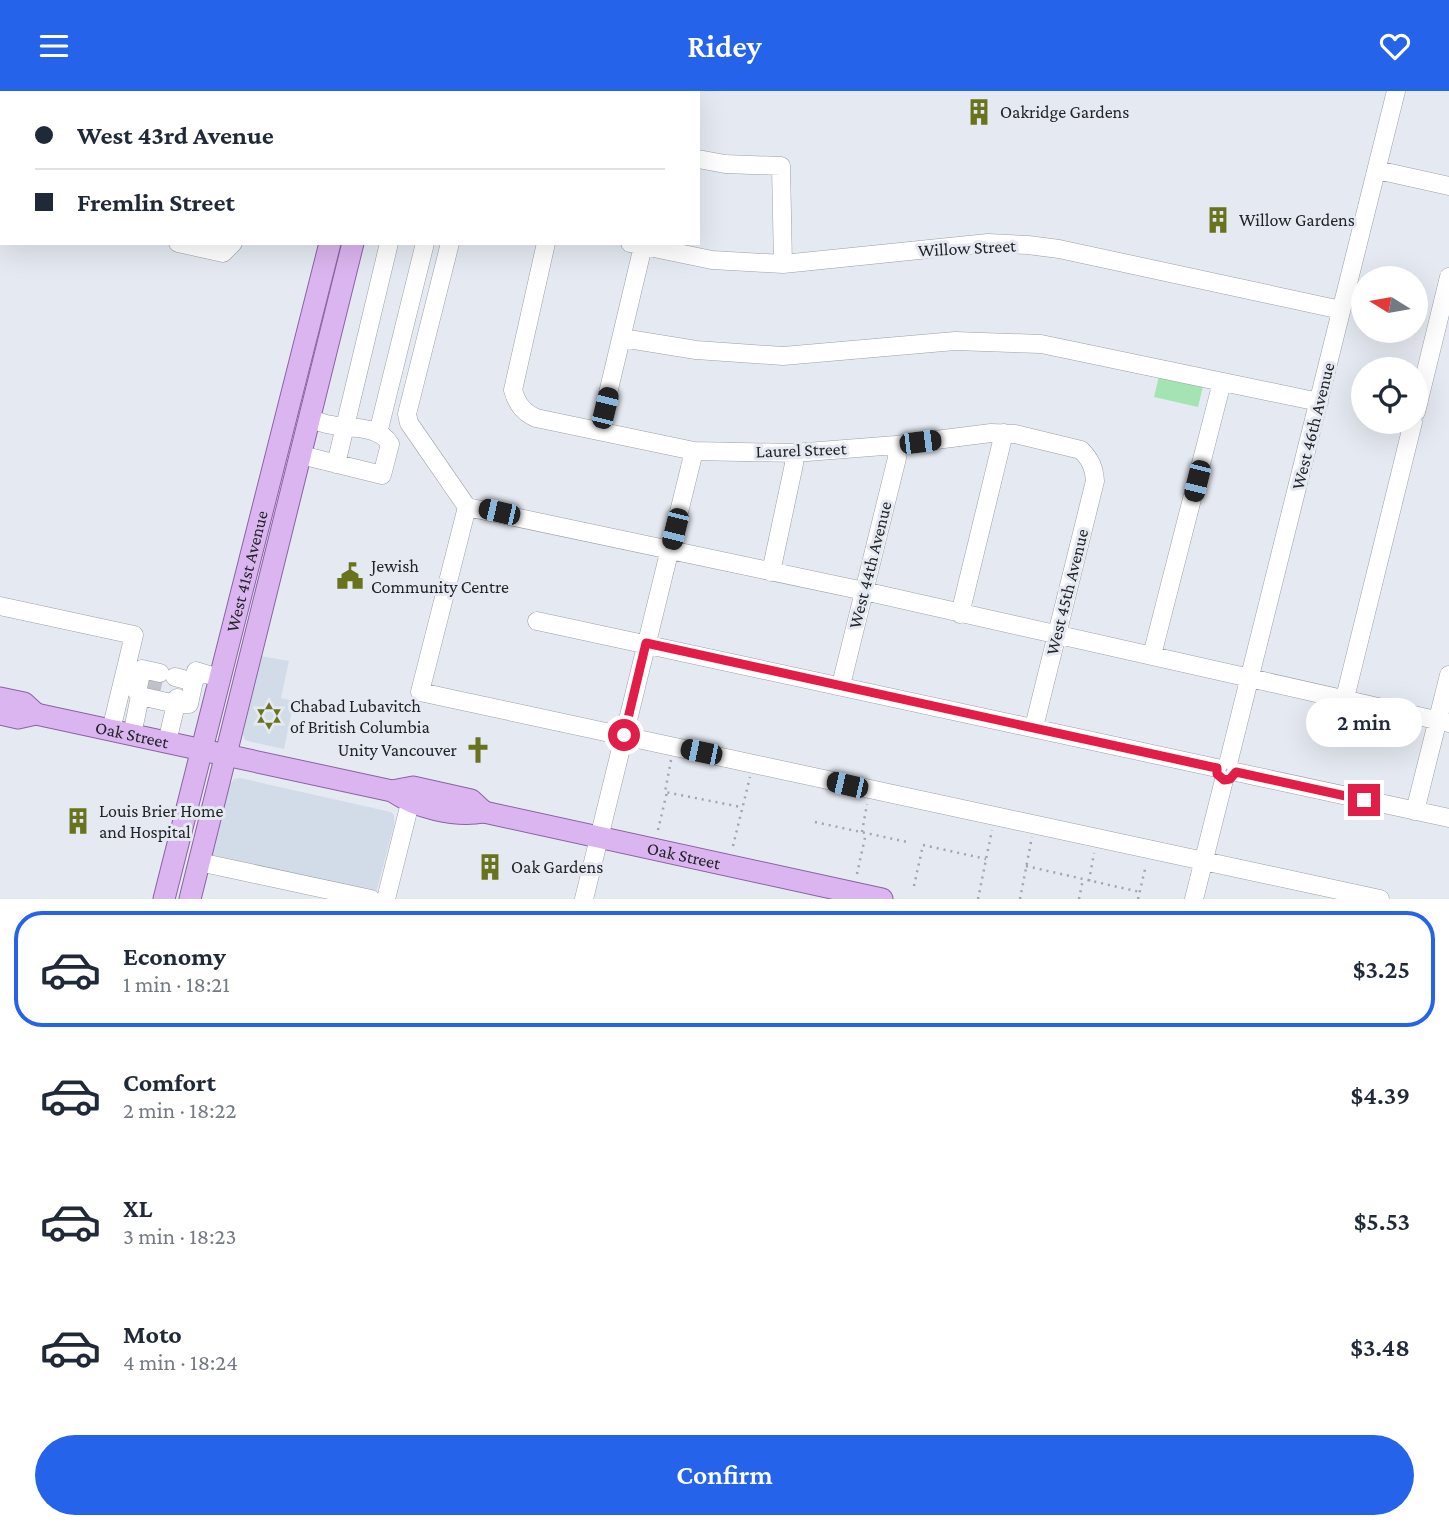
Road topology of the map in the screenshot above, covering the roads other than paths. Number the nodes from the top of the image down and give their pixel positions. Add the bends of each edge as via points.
1 (1396, 91) edge
2 (700, 159) edge
3 (1377, 170) junction
4 (1449, 186) edge
5 (187, 245) edge
6 (231, 245) edge
7 (329, 245) edge
8 (353, 245) edge
9 (389, 245) edge
10 (425, 245) edge
11 (449, 245) edge
12 (546, 245) edge
13 (636, 245) edge
14 (783, 264) junction
15 (1449, 277) edge
16 (1341, 310) junction
17 (622, 338) junction
18 (296, 348) junction
19 (326, 355) junction
20 (1428, 363) edge
21 (1222, 382) junction
22 (1319, 402) junction
23 (310, 419) junction
24 (346, 425) junction
25 (599, 431) junction
26 (378, 433) junction
27 (1004, 433) junction
28 (1410, 434) edge
29 (896, 445) junction
30 (694, 451) junction
31 (794, 453) junction
32 (300, 455) junction
33 (1089, 458) joint
34 (336, 464) junction
35 (467, 507) junction
36 (670, 551) junction
37 (771, 572) junction
38 (237, 581) junction
39 (267, 588) junction
40 (864, 591) junction
41 (0, 606) edge
42 (960, 614) junction
43 (537, 621) dead end
44 (1056, 635) junction
45 (646, 643) junction
46 (1152, 655) junction
47 (1449, 675) edge
48 (219, 677) junction
49 (1250, 677) junction
50 (841, 685) junction
51 (166, 686) junction
52 (0, 698) edge
53 (1345, 698) junction
54 (0, 714) edge
55 (36, 714) junction
56 (1443, 722) edge
57 (1034, 727) junction
58 (111, 730) junction
59 (132, 735) junction
60 (624, 735) junction
61 (167, 742) junction
62 (201, 749) junction
63 (226, 755) junction
64 (1227, 770) junction
65 (401, 797) junction
66 (1415, 811) junction
67 (1449, 818) edge
68 (599, 838) junction
69 (1204, 861) junction
70 (199, 862) junction
71 (290, 891) edge
72 (164, 899) edge
73 (190, 899) edge
74 (371, 899) edge
75 (386, 899) edge
76 (584, 899) edge
77 (881, 899) edge
78 (1194, 899) edge
79 (1380, 899) edge

1 - 3 street, West 46th Avenue
2 - 14 street via 781,166
3 - 4 street
3 - 16 street, West 46th Avenue
5 - 6 street via 223,253
7 - 18 main road, West 41st Avenue
8 - 19 main road, West 41st Avenue
9 - 24 street
10 - 26 street
11 - 35 street via 407,414
12 - 25 street, Laurel Street via 513,390 523,410 536,418
13 - 14 street, Willow Street via 712,260
13 - 17 street
14 - 16 street, Willow Street via 988,243 1028,245
15 - 20 street
16 - 22 street, West 46th Avenue
17 - 21 street via 696,350 783,356 955,341 1041,344
17 - 25 street
18 - 19 main road
18 - 38 main road, West 41st Avenue
19 - 23 main road, West 41st Avenue
21 - 22 street
21 - 46 street
22 - 49 street, West 46th Avenue
23 - 24 street
23 - 32 main road, West 41st Avenue
24 - 26 street
24 - 34 street
25 - 30 street, Laurel Street
26 - 34 street via 390,445 382,475
27 - 29 street, Laurel Street
27 - 33 street, Laurel Street via 1073,446
27 - 42 street
28 - 53 street
29 - 31 street, Laurel Street
29 - 40 street, West 44th Avenue via 897,458
30 - 31 street, Laurel Street
30 - 36 street
31 - 37 street
32 - 34 street
32 - 39 main road, West 41st Avenue
33 - 44 street, West 45th Avenue via 1095,481
35 - 36 street
35 - 60 street via 420,692
36 - 37 street
36 - 45 street
37 - 40 street
38 - 39 main road
38 - 48 main road, West 41st Avenue
39 - 63 main road, West 41st Avenue
40 - 42 street
40 - 50 street, West 44th Avenue
41 - 58 street via 134,635
42 - 44 street
43 - 45 street
44 - 46 street
44 - 57 street, West 45th Avenue
45 - 50 street
45 - 60 street
46 - 49 street
47 - 56 street
48 - 51 street via 196,671
48 - 62 main road, West 41st Avenue
49 - 53 street
49 - 64 street, West 46th Avenue
50 - 57 street
51 - 59 street
51 - 61 street
52 - 55 main road, Oak Street via 24,703
53 - 56 street
54 - 55 main road, Oak Street
55 - 58 main road, Oak Street
56 - 66 street
57 - 64 street
58 - 59 main road, Oak Street
59 - 61 main road, Oak Street
60 - 68 street
60 - 69 street
61 - 62 main road, Oak Street
62 - 63 main road, Oak Street
62 - 72 main road, West 41st Avenue
63 - 65 main road, Oak Street
63 - 70 main road, West 41st Avenue
64 - 66 street
64 - 69 street, West 46th Avenue
65 - 68 main road, Oak Street via 413,787 471,800 484,812
65 - 75 street
66 - 67 street
68 - 76 street
68 - 77 main road, Oak Street
69 - 78 street, West 46th Avenue
69 - 79 street
70 - 71 street
70 - 73 main road, West 41st Avenue
71 - 74 street

